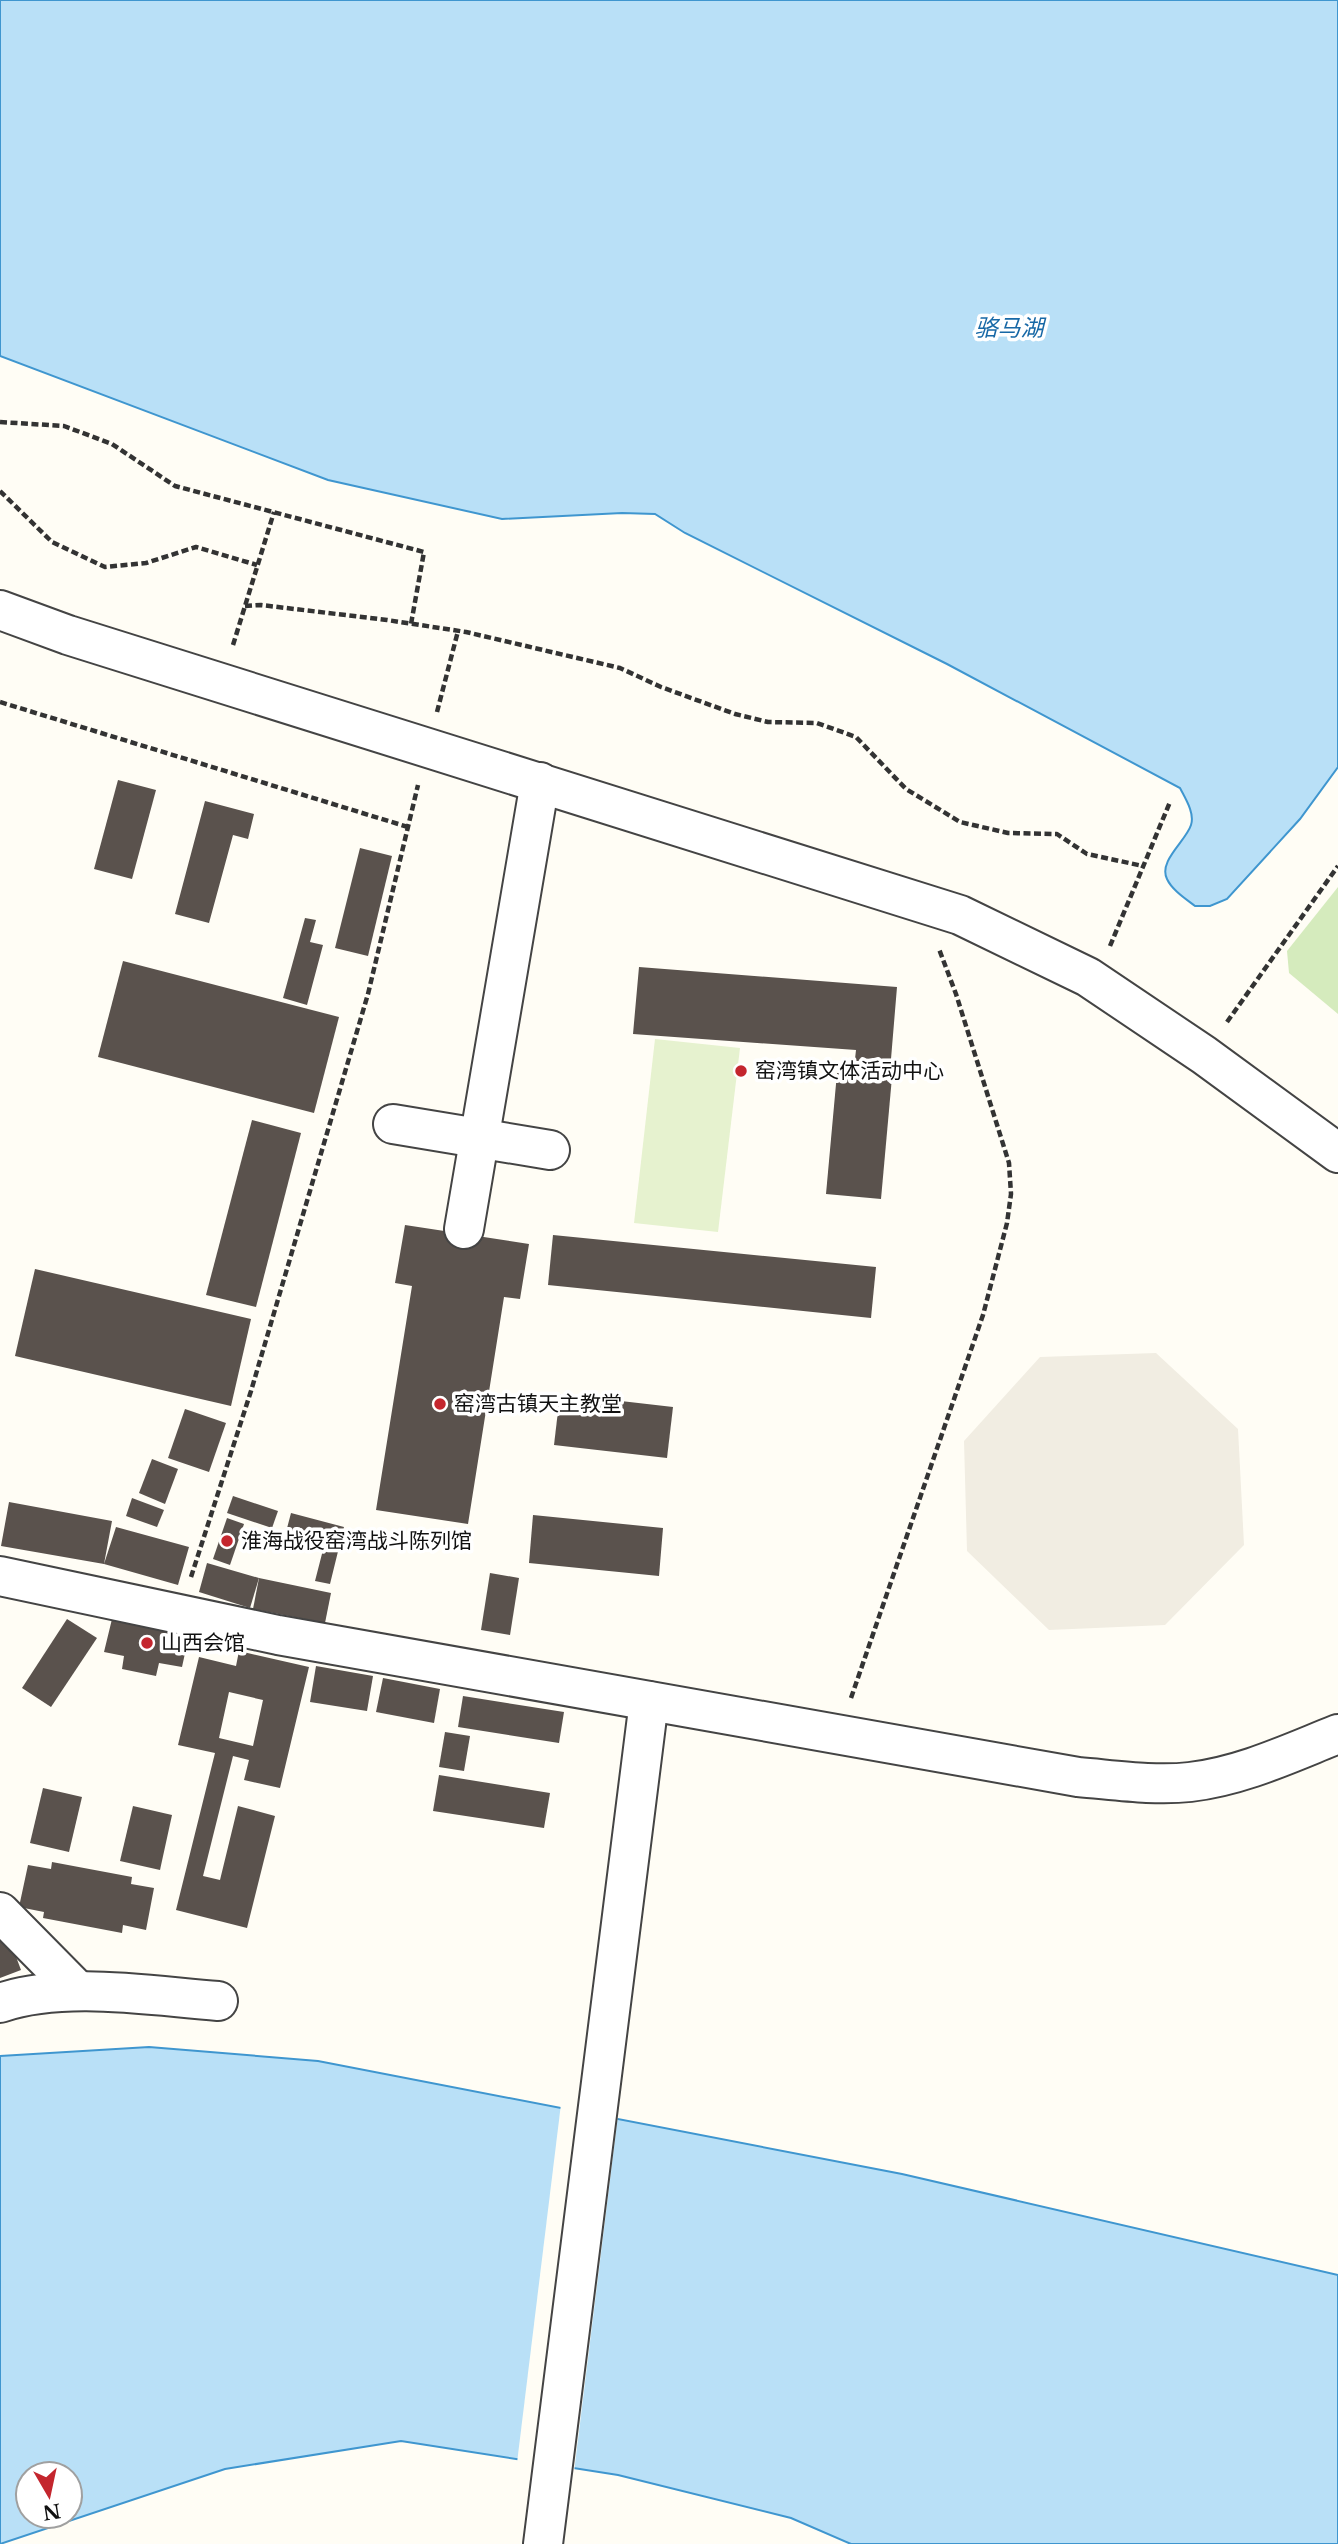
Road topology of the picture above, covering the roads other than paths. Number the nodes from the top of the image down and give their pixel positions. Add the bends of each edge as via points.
1 (0, 610) edge
2 (540, 782) junction
3 (393, 1124) dead end
4 (480, 1138) junction
5 (550, 1150) dead end
6 (1338, 1153) edge
7 (464, 1229) dead end
8 (0, 1576) edge
9 (649, 1701) junction
10 (1338, 1734) edge
11 (0, 1912) edge
12 (78, 1991) junction
13 (218, 2001) dead end
14 (0, 2003) edge
15 (543, 2544) edge

1 - 2 street
2 - 4 street
2 - 6 street via 960,915 1096,983
3 - 4 street
4 - 5 street
4 - 7 street
8 - 9 street via 278,1635
9 - 10 street via 1078,1777 1154,1783 1237,1773
9 - 15 street
11 - 12 street
12 - 13 street
12 - 14 street via 38,1993

